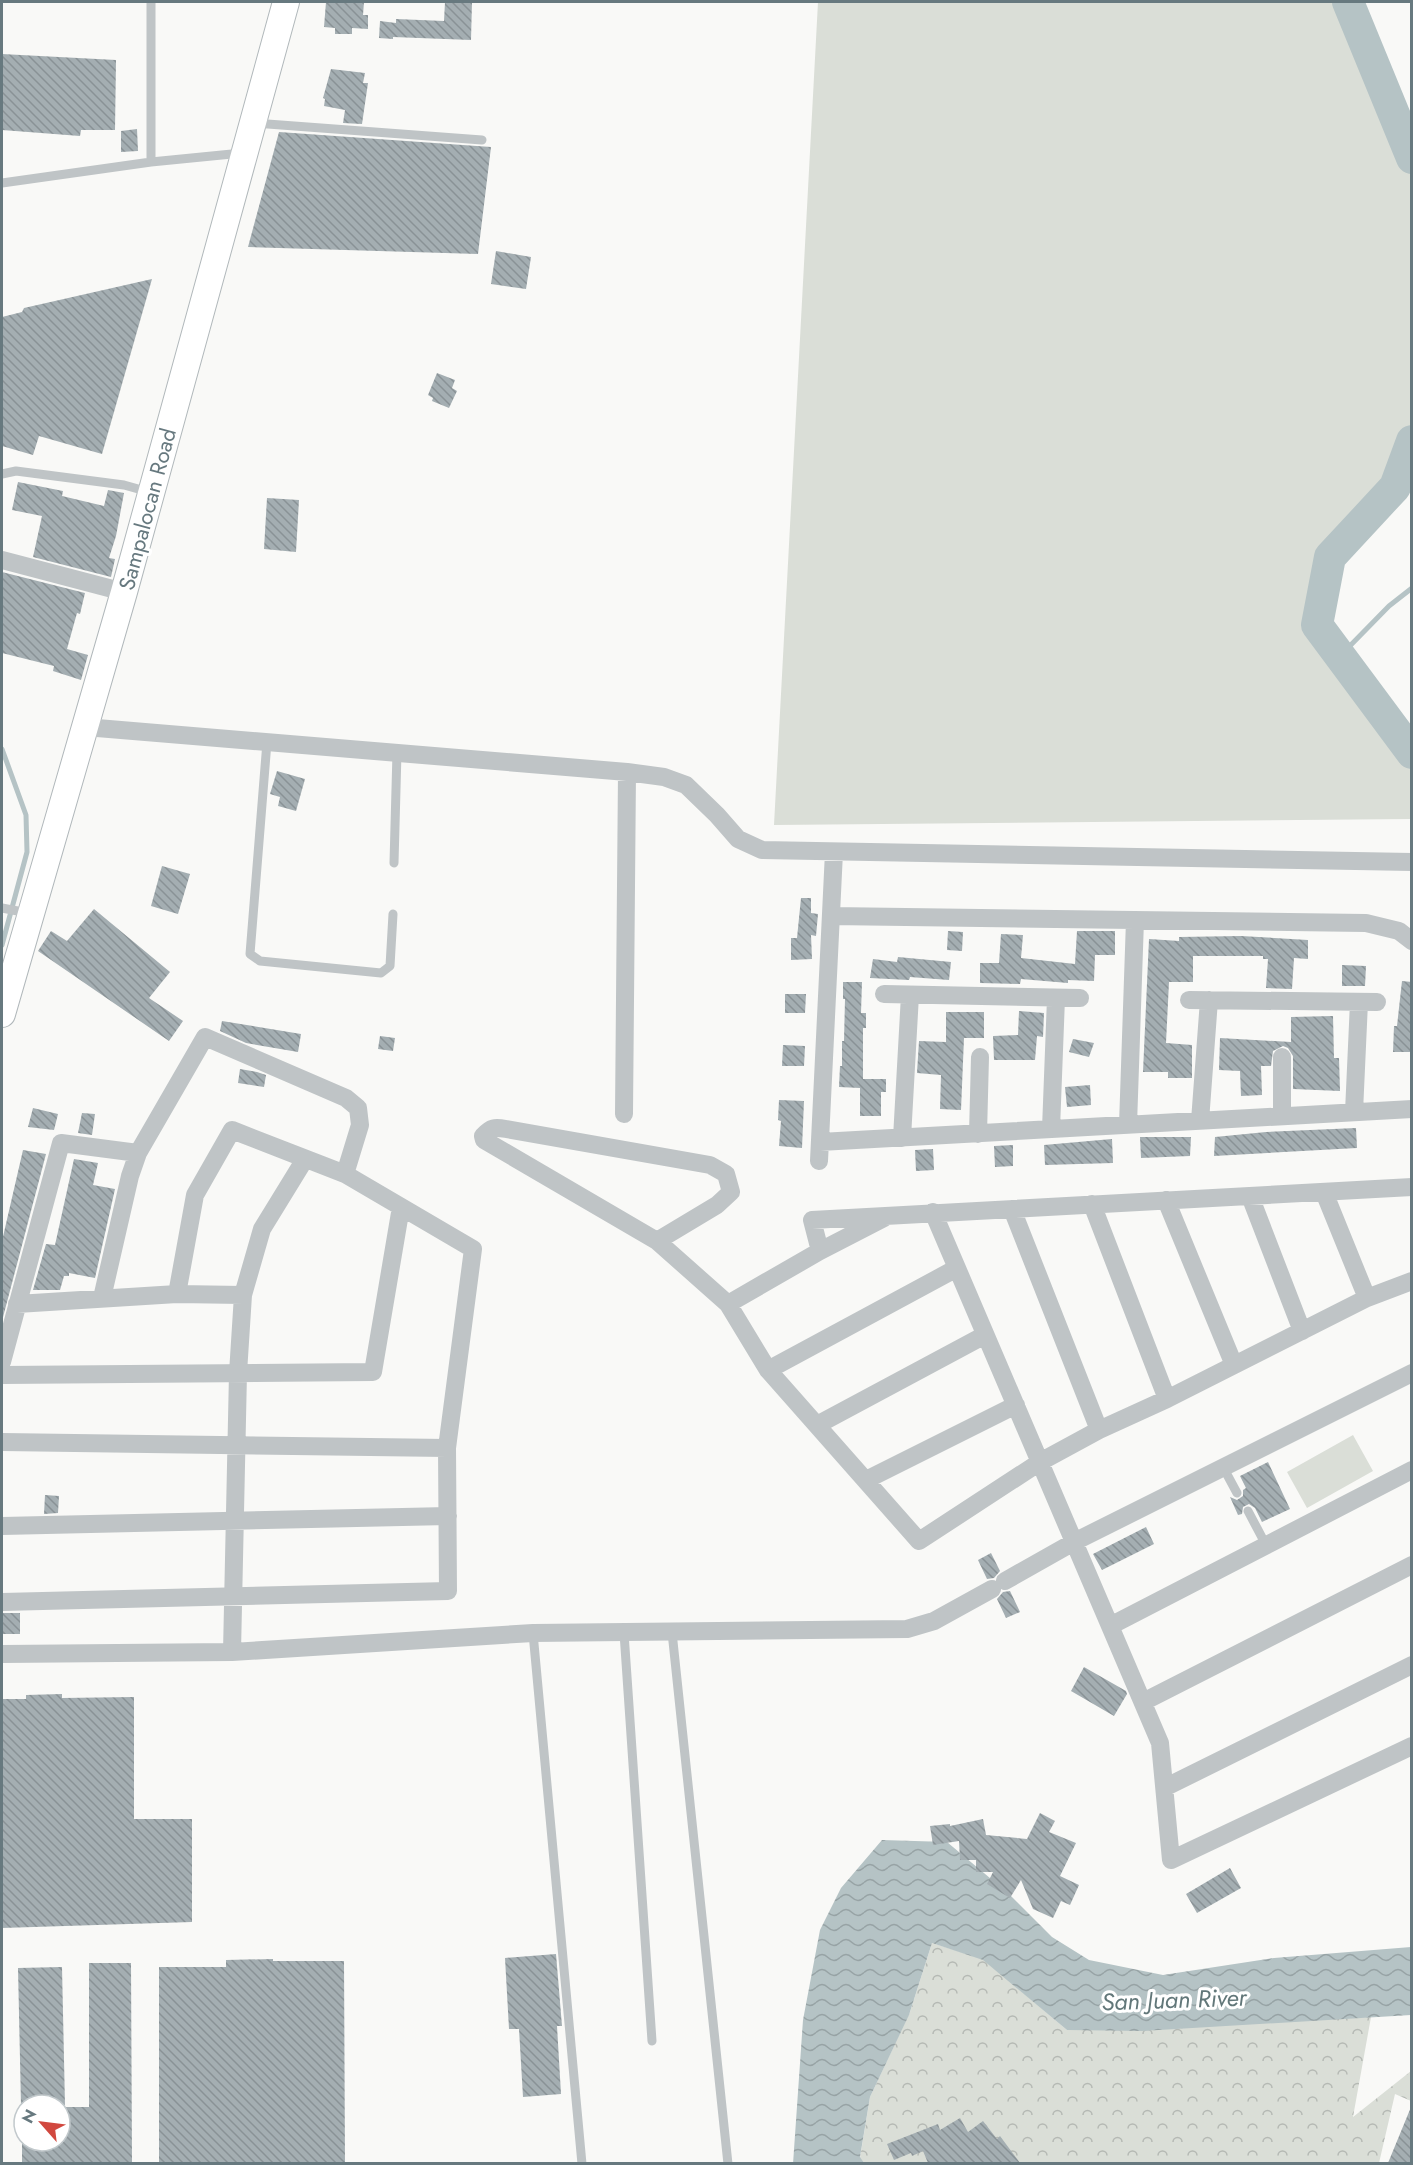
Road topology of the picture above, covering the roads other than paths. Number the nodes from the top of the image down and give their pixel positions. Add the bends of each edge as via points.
1 (151, 2) edge
2 (286, 2) edge
3 (252, 123) junction
4 (483, 140) dead end
5 (244, 153) junction
6 (152, 162) junction
7 (2, 183) edge
8 (2, 474) edge
9 (151, 492) junction
10 (2, 560) edge
11 (124, 592) junction
12 (85, 727) junction
13 (267, 742) junction
14 (397, 752) junction
15 (627, 771) junction
16 (834, 852) junction
17 (1412, 862) edge
18 (394, 863) dead end
19 (2, 908) edge
20 (30, 914) junction
21 (393, 914) dead end
22 (831, 916) junction
23 (1135, 920) junction
24 (1412, 941) edge
25 (884, 994) dead end
26 (910, 995) junction
27 (1056, 998) junction
28 (1080, 998) dead end
29 (1189, 1000) dead end
30 (1209, 1000) junction
31 (2, 1014) edge
32 (1282, 1057) dead end
33 (980, 1058) dead end
34 (1412, 1109) edge
35 (1354, 1112) junction
36 (624, 1114) dead end
37 (1282, 1116) junction
38 (1200, 1121) junction
39 (1128, 1125) junction
40 (1051, 1129) junction
41 (978, 1134) junction
42 (902, 1138) junction
43 (819, 1142) junction
44 (138, 1153) junction
45 (305, 1159) junction
46 (819, 1161) dead end
47 (345, 1174) junction
48 (1412, 1187) edge
49 (1324, 1192) junction
50 (1250, 1196) junction
51 (1166, 1200) junction
52 (1092, 1204) junction
53 (401, 1207) junction
54 (1012, 1209) junction
55 (933, 1212) junction
56 (889, 1216) junction
57 (657, 1241) junction
58 (820, 1251) junction
59 (957, 1268) junction
60 (1412, 1281) edge
61 (177, 1294) junction
62 (243, 1295) junction
63 (1367, 1298) junction
64 (102, 1299) junction
65 (17, 1304) junction
66 (728, 1304) junction
67 (1302, 1331) junction
68 (985, 1335) junction
69 (2, 1362) edge
70 (1234, 1365) junction
71 (768, 1370) junction
72 (238, 1373) junction
73 (1412, 1373) edge
74 (2, 1375) edge
75 (1167, 1399) junction
76 (1016, 1405) junction
77 (817, 1425) junction
78 (1099, 1430) junction
79 (2, 1443) edge
80 (238, 1445) junction
81 (447, 1448) junction
82 (1040, 1462) junction
83 (1223, 1467) junction
84 (1412, 1470) edge
85 (866, 1480) junction
86 (1238, 1493) dead end
87 (1248, 1511) dead end
88 (448, 1516) junction
89 (235, 1521) junction
90 (2, 1526) edge
91 (1074, 1542) junction
92 (1266, 1545) junction
93 (1412, 1565) edge
94 (233, 1596) junction
95 (2, 1602) edge
96 (1110, 1626) junction
97 (672, 1632) junction
98 (533, 1633) junction
99 (624, 1633) junction
100 (232, 1652) junction
101 (2, 1654) edge
102 (1412, 1665) edge
103 (1143, 1702) junction
104 (1412, 1746) edge
105 (1166, 1787) junction
106 (651, 2041) dead end
107 (582, 2163) edge
108 (728, 2163) edge

1 - 6 lane
2 - 3 main road, Sampalocan Road
3 - 4 lane
3 - 5 main road, Sampalocan Road
5 - 6 lane
5 - 9 main road, Sampalocan Road
6 - 7 lane
8 - 9 lane via 16,471 124,484
9 - 11 main road, Sampalocan Road
10 - 11 street
11 - 12 main road, Sampalocan Road
12 - 13 street
12 - 20 main road, Sampalocan Road
13 - 14 street
13 - 21 lane via 250,954 260,961 381,973 390,966
14 - 15 street
14 - 18 lane
15 - 16 street via 686,785 738,839 762,850
15 - 36 street
16 - 17 street
16 - 22 street
19 - 20 lane
20 - 31 main road, Sampalocan Road
22 - 23 street
22 - 43 street
23 - 24 street via 1366,923 1399,931
23 - 39 street
25 - 26 street
26 - 27 street
26 - 42 street
27 - 28 street
27 - 40 street
29 - 30 street
30 - 35 street via 1368,1002
30 - 38 street
32 - 37 street
33 - 41 street
34 - 35 street
35 - 37 street
37 - 38 street
38 - 39 street
39 - 40 street
40 - 41 street
41 - 42 street
42 - 43 street
43 - 46 street
44 - 47 street via 205,1037 346,1098 358,1108 360,1125
44 - 64 street
44 - 65 street via 61,1143
45 - 47 street
45 - 61 street via 232,1130 195,1195
45 - 62 street via 262,1229
47 - 53 street
48 - 49 street
49 - 50 street
49 - 63 street
50 - 51 street
50 - 67 street
51 - 52 street
51 - 70 street
52 - 54 street
52 - 75 street
53 - 72 street via 373,1372
53 - 81 street via 473,1249
54 - 55 street
54 - 78 street
55 - 56 street
55 - 59 street
56 - 58 street
56 - 58 street via 812,1220
57 - 57 street via 717,1205 731,1192 726,1174 710,1165 494,1127 483,1136
57 - 66 street
58 - 66 street
59 - 68 street
59 - 71 street
60 - 63 street
61 - 62 street
61 - 64 street
62 - 72 street
63 - 67 street
64 - 65 street
65 - 69 street
66 - 71 street
67 - 70 street
68 - 76 street
68 - 77 street
70 - 75 street
71 - 77 street
72 - 74 street
72 - 80 street
73 - 83 street
75 - 78 street
76 - 82 street
76 - 85 street
77 - 85 street
78 - 82 street
79 - 80 street
80 - 81 street
80 - 89 street
81 - 88 street
82 - 85 street via 920,1541
82 - 91 street
83 - 86 lane
83 - 91 street
84 - 92 street
87 - 92 lane
88 - 89 street
88 - 94 street via 448,1591
89 - 90 street
89 - 94 street
91 - 96 street
91 - 97 street via 934,1621 907,1629
92 - 96 street
93 - 103 street
94 - 95 street
94 - 100 street
96 - 103 street
97 - 99 street
97 - 108 lane
98 - 99 street
98 - 100 street
98 - 107 lane
99 - 106 lane
100 - 101 street
102 - 105 street
103 - 105 street via 1160,1743
104 - 105 street via 1171,1860

